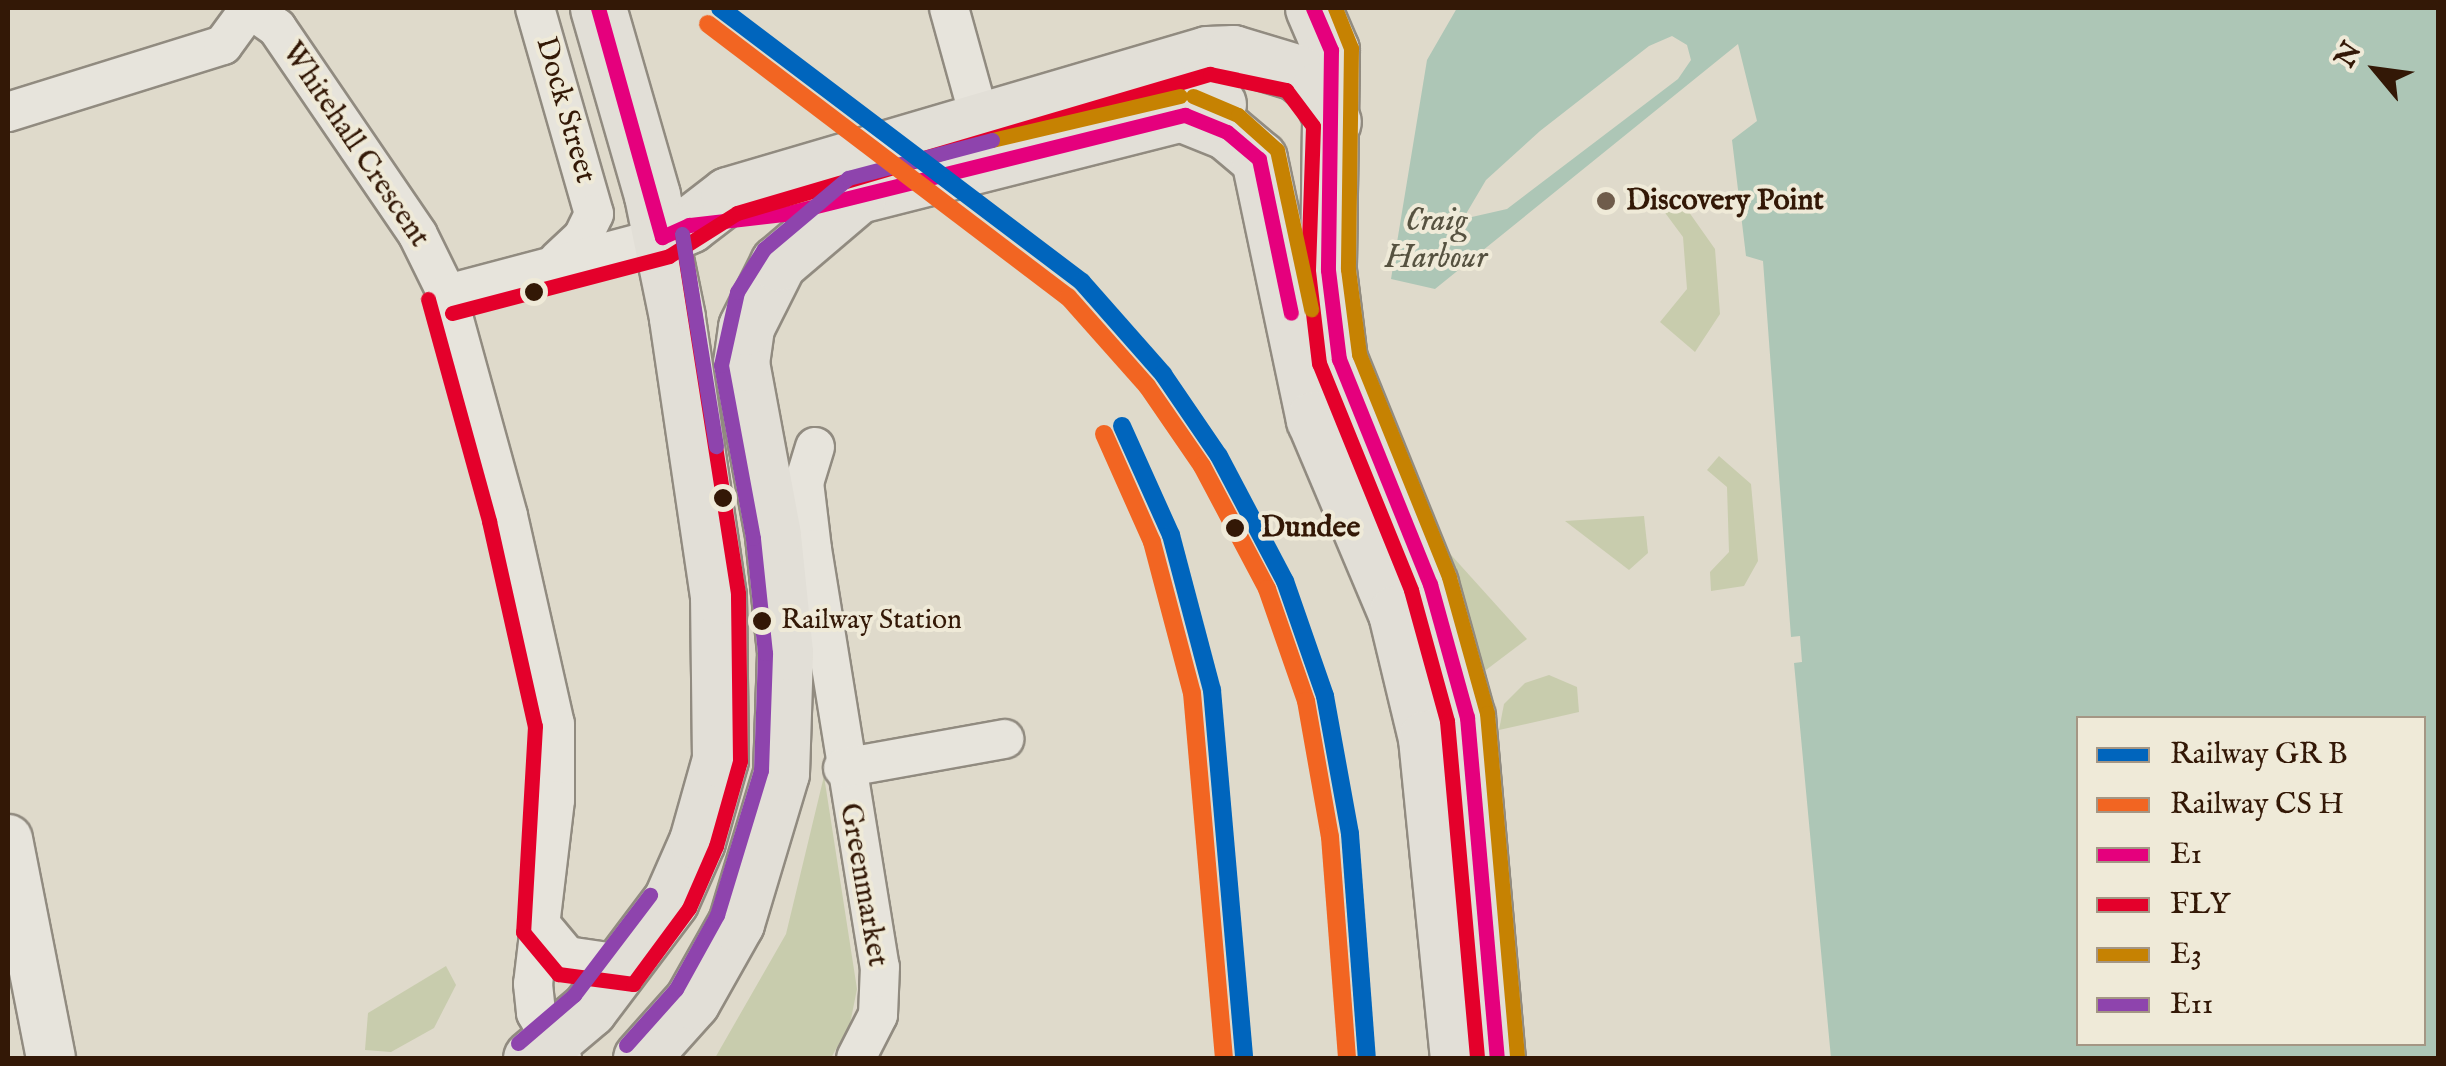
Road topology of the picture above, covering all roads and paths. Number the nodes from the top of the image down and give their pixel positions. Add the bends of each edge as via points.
1 (250, 8) edge
2 (535, 8) edge
3 (598, 8) edge
4 (949, 8) edge
5 (1286, 8) edge
6 (1313, 8) edge
7 (1273, 64) junction
8 (8, 112) edge
9 (1185, 114) junction
10 (980, 122) junction
11 (1333, 122) junction
12 (858, 195) junction
13 (676, 231) junction
14 (558, 260) junction
15 (447, 294) junction
16 (815, 447) dead end
17 (1004, 739) dead end
18 (843, 768) junction
19 (8, 839) edge
20 (736, 923) junction
21 (542, 926) junction
22 (628, 965) junction
23 (548, 1054) edge
24 (51, 1058) edge
25 (641, 1058) edge
26 (683, 1058) edge
27 (856, 1058) edge
28 (1458, 1058) edge
29 (1497, 1058) edge

1 - 8 street via 223,45
1 - 15 street, Whitehall Crescent via 276,28 418,235
2 - 14 street, Dock Street via 594,214
3 - 13 main road
4 - 10 street
5 - 7 main road
6 - 11 main road via 1331,50
7 - 9 main road via 1238,97
7 - 10 main road via 1207,54
7 - 11 main road via 1318,90
9 - 12 main road
9 - 28 main road via 1226,132 1259,159 1314,419 1396,614 1426,738
10 - 13 main road via 728,194
11 - 29 main road via 1328,270 1339,359 1430,584 1467,717
12 - 13 main road
12 - 20 main road via 778,263 746,327 741,362 773,536 785,652 781,773
13 - 14 street
13 - 22 main road via 722,653 720,759 697,841 671,900
14 - 15 street
15 - 21 street, Whitehall Crescent via 553,710 555,800
16 - 18 street, Greenmarket via 804,482
17 - 18 street, Greenmarket
18 - 27 street, Greenmarket via 880,967 878,1015
19 - 24 street
20 - 23 main road via 698,947 620,1030 588,1047
20 - 25 main road via 692,1001
20 - 26 main road via 708,1013
21 - 22 street via 567,956
21 - 23 street, Whitehall Crescent via 534,984
22 - 23 main road

